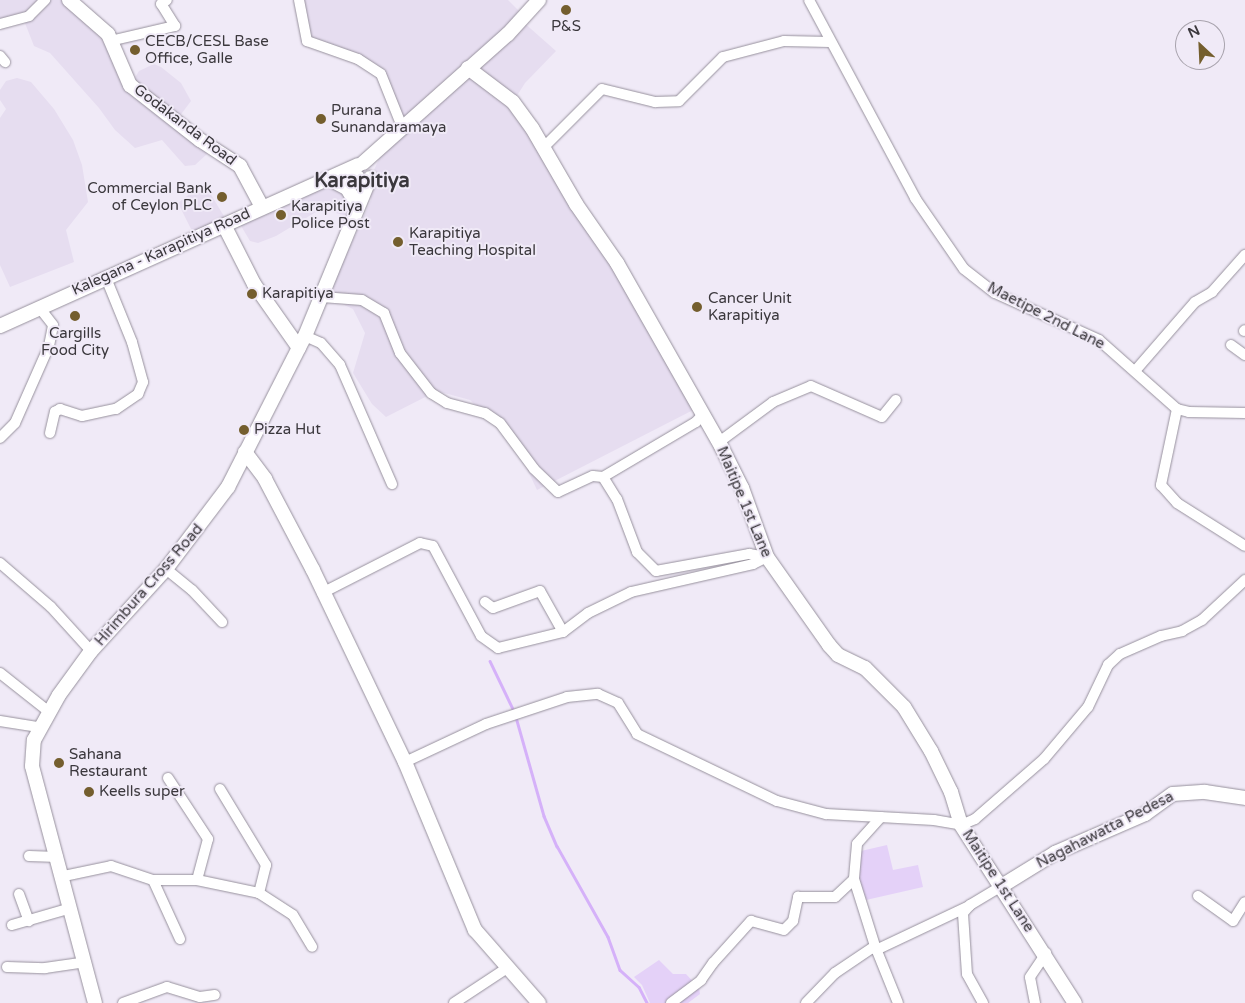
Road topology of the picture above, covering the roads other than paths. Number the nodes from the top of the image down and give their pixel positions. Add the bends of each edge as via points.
1 (45, 0) edge
2 (70, 0) edge
3 (166, 0) edge
4 (299, 0) edge
5 (539, 0) edge
6 (810, 0) edge
7 (0, 24) edge
8 (110, 41) junction
9 (830, 42) junction
10 (468, 68) junction
11 (403, 129) junction
12 (543, 148) junction
13 (363, 172) junction
14 (329, 182) junction
15 (262, 207) junction
16 (357, 208) junction
17 (224, 225) junction
18 (1245, 255) edge
19 (106, 278) junction
20 (322, 297) junction
21 (39, 308) junction
22 (0, 326) edge
23 (1180, 326) dead end
24 (302, 342) junction
25 (1231, 344) dead end
26 (1245, 356) edge
27 (1137, 372) junction
28 (896, 400) dead end
29 (1177, 409) junction
30 (1245, 413) edge
31 (703, 414) junction
32 (50, 433) dead end
33 (0, 438) edge
34 (719, 442) junction
35 (245, 452) junction
36 (603, 477) junction
37 (392, 484) dead end
38 (1245, 546) edge
39 (766, 557) junction
40 (0, 563) edge
41 (166, 569) junction
42 (1245, 580) edge
43 (322, 593) junction
44 (486, 602) dead end
45 (222, 622) dead end
46 (563, 632) junction
47 (91, 651) junction
48 (0, 673) edge
49 (48, 711) junction
50 (0, 721) edge
51 (39, 727) junction
52 (405, 762) junction
53 (168, 778) dead end
54 (220, 789) dead end
55 (1245, 798) edge
56 (881, 817) junction
57 (961, 825) junction
58 (29, 856) dead end
59 (58, 857) junction
60 (64, 876) junction
61 (854, 879) junction
62 (153, 880) junction
63 (198, 880) junction
64 (1000, 887) junction
65 (259, 893) junction
66 (19, 894) dead end
67 (1198, 896) dead end
68 (1245, 902) edge
69 (970, 905) junction
70 (71, 908) junction
71 (29, 921) junction
72 (12, 925) dead end
73 (180, 939) dead end
74 (312, 947) dead end
75 (876, 948) junction
76 (1046, 953) junction
77 (86, 962) junction
78 (7, 967) dead end
79 (507, 968) junction
80 (215, 995) dead end
81 (95, 1003) edge
82 (123, 1003) edge
83 (454, 1003) edge
84 (539, 1003) edge
85 (672, 1003) edge
86 (806, 1003) edge
87 (898, 1003) edge
88 (983, 1003) edge
89 (1035, 1003) edge
90 (1075, 1003) edge

1 - 7 street via 29,16
2 - 8 street, Godakanda Road via 108,34
3 - 8 street via 161,4 175,26
4 - 11 street via 307,41 358,60 381,74
5 - 10 street, Kalegana - Karapitiya Road via 525,17
6 - 9 street, Maetipe 2nd Lane
8 - 15 street, Godakanda Road via 130,85 200,140 240,166
9 - 12 street via 784,41 723,56 679,101 655,102 602,89
9 - 27 street, Maetipe 2nd Lane via 915,198 964,268 995,293 1099,340
10 - 11 street, Kalegana - Karapitiya Road
10 - 12 street, Maitipe 1st Lane via 518,108
11 - 13 street, Kalegana - Karapitiya Road
12 - 31 street, Maitipe 1st Lane via 576,204 617,263
13 - 14 street, Kalegana - Karapitiya Road
13 - 16 street
14 - 15 street, Kalegana - Karapitiya Road
14 - 16 street via 347,188
15 - 17 street, Kalegana - Karapitiya Road
16 - 20 street, Hirimbura Cross Road
17 - 19 street, Kalegana - Karapitiya Road
17 - 24 street via 254,284
18 - 27 street via 1212,292 1196,302
19 - 21 street, Kalegana - Karapitiya Road
19 - 32 street via 132,342 143,382 138,394 116,409 82,416 60,409 55,412
20 - 24 street, Hirimbura Cross Road
20 - 36 street via 362,300 384,313 400,353 431,393 447,403 485,413 500,423 534,470 558,492 593,476
21 - 22 street, Kalegana - Karapitiya Road
21 - 33 street via 53,325 50,346 15,423
23 - 27 street
24 - 35 street, Hirimbura Cross Road
24 - 37 street via 321,343 340,365
25 - 26 street
27 - 29 street, Maetipe 2nd Lane
28 - 34 street via 882,417 811,386 773,402
29 - 30 street
29 - 38 street via 1161,485 1177,503
31 - 34 street, Maitipe 1st Lane
31 - 36 street via 696,422
34 - 39 street, Maitipe 1st Lane via 742,488
35 - 41 street, Hirimbura Cross Road via 208,518
35 - 43 street via 265,479
36 - 39 street via 617,499 637,552 656,571 749,554
39 - 46 street via 753,564 631,592 588,613
39 - 57 street, Maitipe 1st Lane via 829,646 838,655 865,668 904,707 951,792
40 - 47 street via 51,607
41 - 45 street via 192,590
41 - 47 street, Hirimbura Cross Road
42 - 57 street via 1202,620 1120,654 1108,665 1088,707 1044,759 975,818
43 - 46 street via 420,543 433,546 481,636 498,648
43 - 52 street
44 - 46 street via 494,608 540,591
47 - 49 street, Hirimbura Cross Road
48 - 49 street
49 - 51 street, Hirimbura Cross Road
50 - 51 street
51 - 59 street, Hirimbura Cross Road via 34,740 32,766
52 - 56 street via 486,724 567,697 598,694 618,703 637,734 777,801 826,814
52 - 79 street via 475,930
53 - 63 street via 208,839
54 - 65 street via 266,865
55 - 64 street, Nagahawatta Pedesa via 1205,792 1173,794 1145,814 1055,853
56 - 57 street
56 - 61 street via 857,844
57 - 64 street, Maitipe 1st Lane
58 - 59 street
59 - 60 street, Hirimbura Cross Road
60 - 62 street via 111,866
60 - 70 street, Hirimbura Cross Road
61 - 75 street
61 - 85 street via 835,897 798,898 793,921 784,930 752,921 701,980
62 - 63 street
62 - 73 street
63 - 65 street
64 - 69 street
64 - 76 street, Maitipe 1st Lane
65 - 74 street via 293,914
66 - 71 street
67 - 68 street via 1233,921
69 - 75 street
69 - 88 street via 963,914 967,974
70 - 71 street
70 - 77 street, Hirimbura Cross Road
71 - 72 street
75 - 86 street via 835,972
75 - 87 street
76 - 89 street via 1030,976
76 - 90 street, Maitipe 1st Lane
77 - 78 street via 45,968
77 - 81 street, Hirimbura Cross Road
79 - 83 street
79 - 84 street
80 - 82 street via 200,997 167,987

